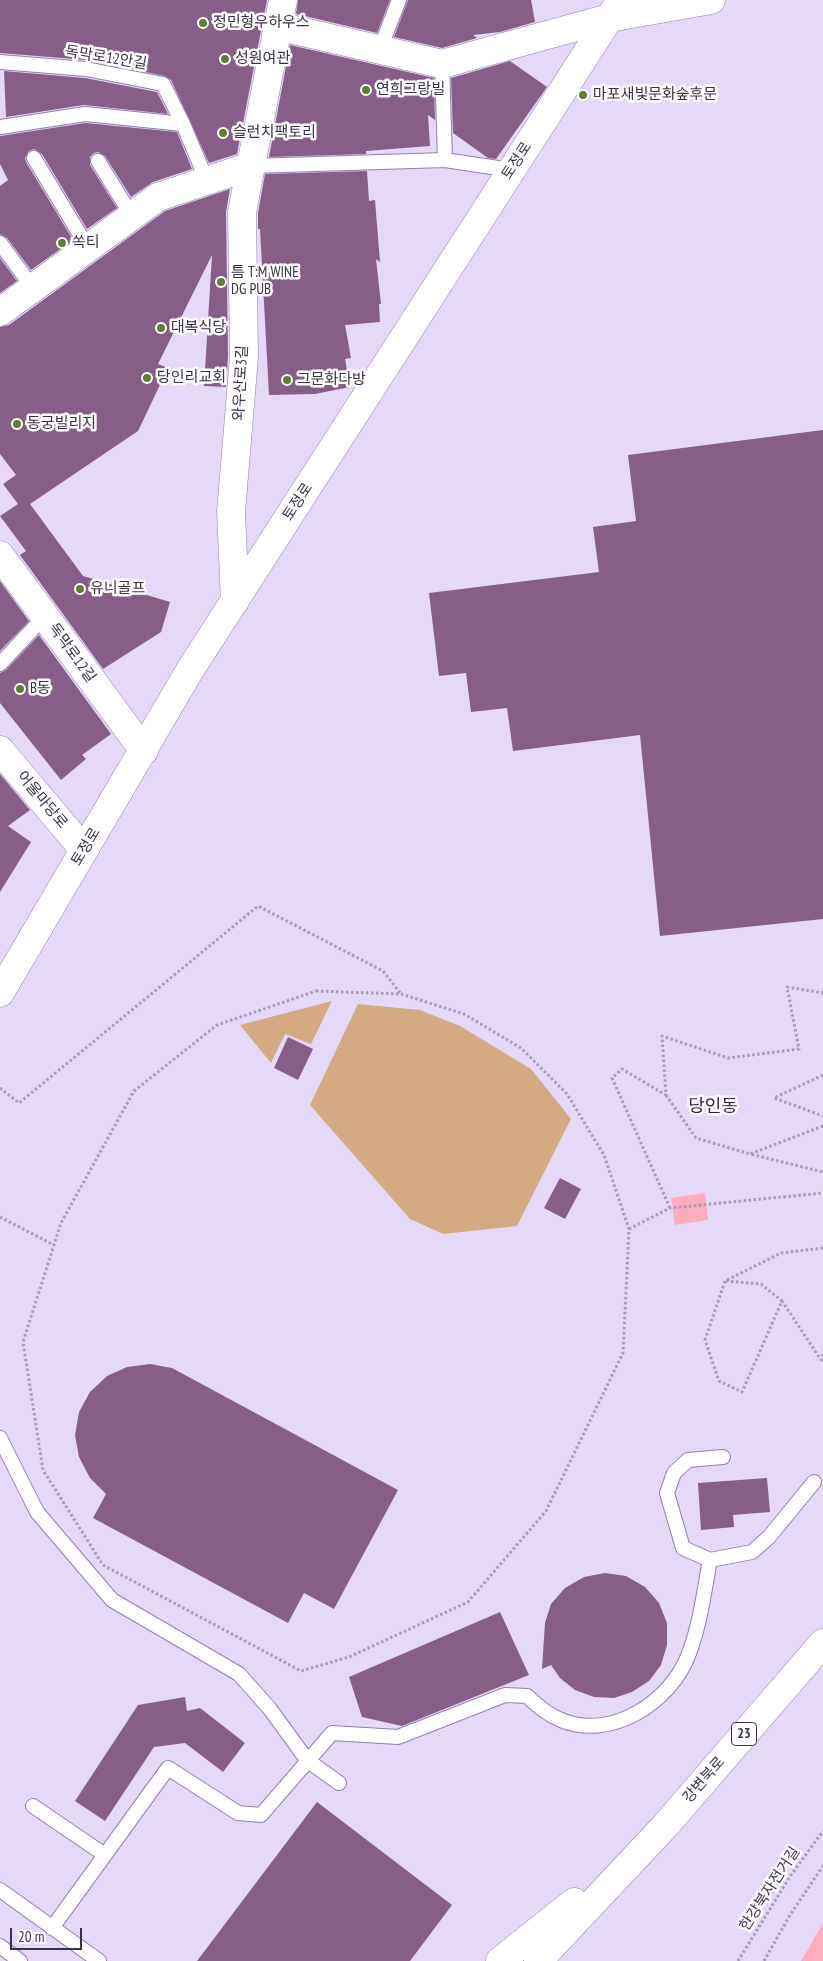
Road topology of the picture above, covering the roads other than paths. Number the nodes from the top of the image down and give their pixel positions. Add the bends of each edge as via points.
1 (399, 0) edge
2 (711, 0) edge
3 (615, 9) edge
4 (280, 13) edge
5 (380, 50) junction
6 (0, 62) edge
7 (442, 64) junction
8 (183, 124) junction
9 (0, 127) edge
10 (34, 158) dead end
11 (445, 160) junction
12 (98, 161) dead end
13 (250, 166) junction
14 (511, 170) junction
15 (207, 181) junction
16 (132, 216) junction
17 (0, 243) edge
18 (88, 248) junction
19 (33, 288) junction
20 (0, 312) edge
21 (0, 555) edge
22 (235, 601) junction
23 (45, 616) junction
24 (0, 664) edge
25 (0, 750) edge
26 (144, 751) junction
27 (84, 850) junction
28 (0, 993) edge
29 (0, 1438) edge
30 (723, 1457) dead end
31 (814, 1482) dead end
32 (710, 1560) junction
33 (823, 1643) edge
34 (307, 1760) junction
35 (339, 1783) dead end
36 (33, 1806) dead end
37 (664, 1826) junction
38 (646, 1845) junction
39 (105, 1855) junction
40 (0, 1890) edge
41 (52, 1928) junction
42 (0, 1946) edge
43 (20, 1961) edge
44 (99, 1961) edge
45 (500, 1961) edge
46 (538, 1961) edge
47 (564, 1961) edge

1 - 5 lane
2 - 3 main road
3 - 7 main road
3 - 14 main road, 토정로
4 - 5 main road
4 - 13 main road, 와우산로3길
5 - 7 main road
6 - 8 lane, 독막로12안길 via 86,69 163,84
7 - 11 lane
8 - 9 lane via 85,114
8 - 15 lane, 독막로12안길
10 - 18 lane
11 - 13 lane
11 - 14 lane
12 - 16 lane
13 - 15 main road
13 - 22 main road, 와우산로3길 via 242,212 244,356 231,512
14 - 22 main road, 토정로
15 - 16 main road via 158,197
16 - 18 main road
17 - 19 lane
18 - 19 main road
19 - 20 main road
21 - 23 main road, 독막로12길
22 - 26 main road, 토정로 via 190,670
23 - 24 lane
23 - 26 main road, 독막로12길
25 - 27 main road, 어울마당로
26 - 27 main road, 토정로
27 - 28 main road, 토정로
29 - 34 lane via 37,1512 112,1600 239,1674 270,1708
30 - 32 lane via 688,1460 674,1473 666,1493 683,1548
31 - 32 lane via 769,1537 752,1552
32 - 34 lane via 697,1626 687,1657 675,1680 657,1700 635,1713 613,1722 590,1725 563,1721 542,1711 527,1696 505,1695 398,1736 332,1733
33 - 37 main road, 강변북로 / 23
34 - 35 lane
34 - 39 lane via 261,1815 238,1813 168,1768
36 - 39 lane
37 - 38 main road, 강변북로 / 23
37 - 47 main road, 강변북로 / 23
38 - 45 main road
38 - 46 main road, 강변북로 / 23
39 - 41 lane
40 - 41 lane
41 - 44 lane
42 - 43 lane

